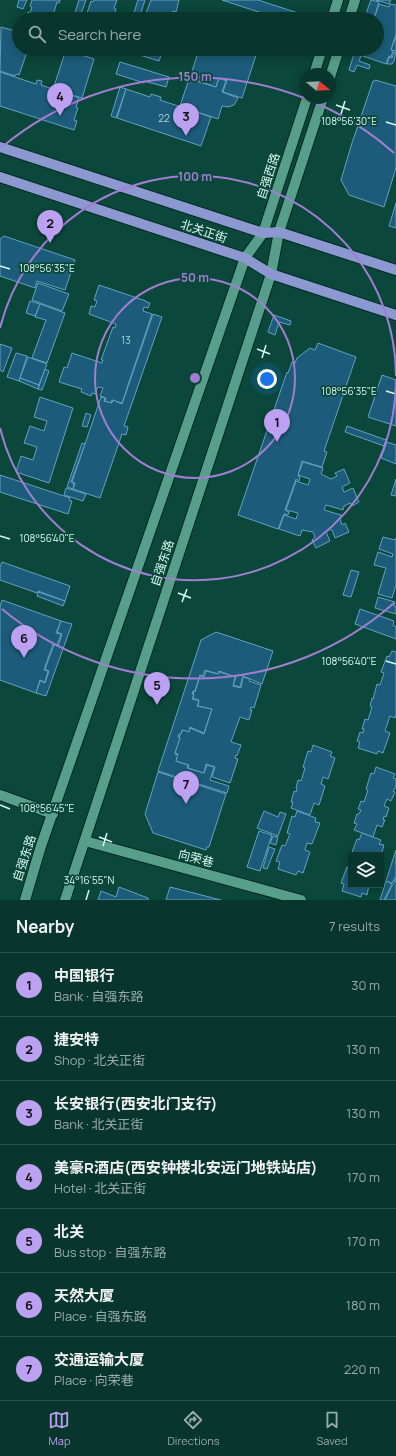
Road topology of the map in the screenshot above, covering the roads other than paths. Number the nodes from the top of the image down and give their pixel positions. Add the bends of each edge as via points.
1 (338, 0) edge
2 (355, 0) edge
3 (334, 12) edge
4 (351, 12) edge
5 (320, 56) edge
6 (337, 56) edge
7 (316, 68) edge
8 (333, 68) edge
9 (305, 104) edge
10 (321, 104) edge
11 (0, 147) edge
12 (0, 177) edge
13 (279, 232) junction
14 (263, 233) junction
15 (245, 258) junction
16 (396, 270) edge
17 (271, 274) junction
18 (396, 315) edge
19 (0, 795) edge
20 (53, 814) junction
21 (85, 841) junction
22 (25, 900) edge
23 (65, 900) edge
24 (301, 900) edge

1 - 3 main road
2 - 4 main road
5 - 7 main road
6 - 8 main road
9 - 14 main road, 自强西路
10 - 13 main road
11 - 14 main road, 北关正街
12 - 15 main road, 北关正街
13 - 14 main road, 北关正街
13 - 16 main road, 北关正街
13 - 17 main road, 自强东路
14 - 15 main road, 自强西路
15 - 17 main road, 北关正街
15 - 20 main road, 自强东路
17 - 18 main road, 北关正街
17 - 21 main road, 自强东路
19 - 20 main road
20 - 22 main road, 自强东路
21 - 23 main road, 自强东路
21 - 24 main road, 向荣巷

